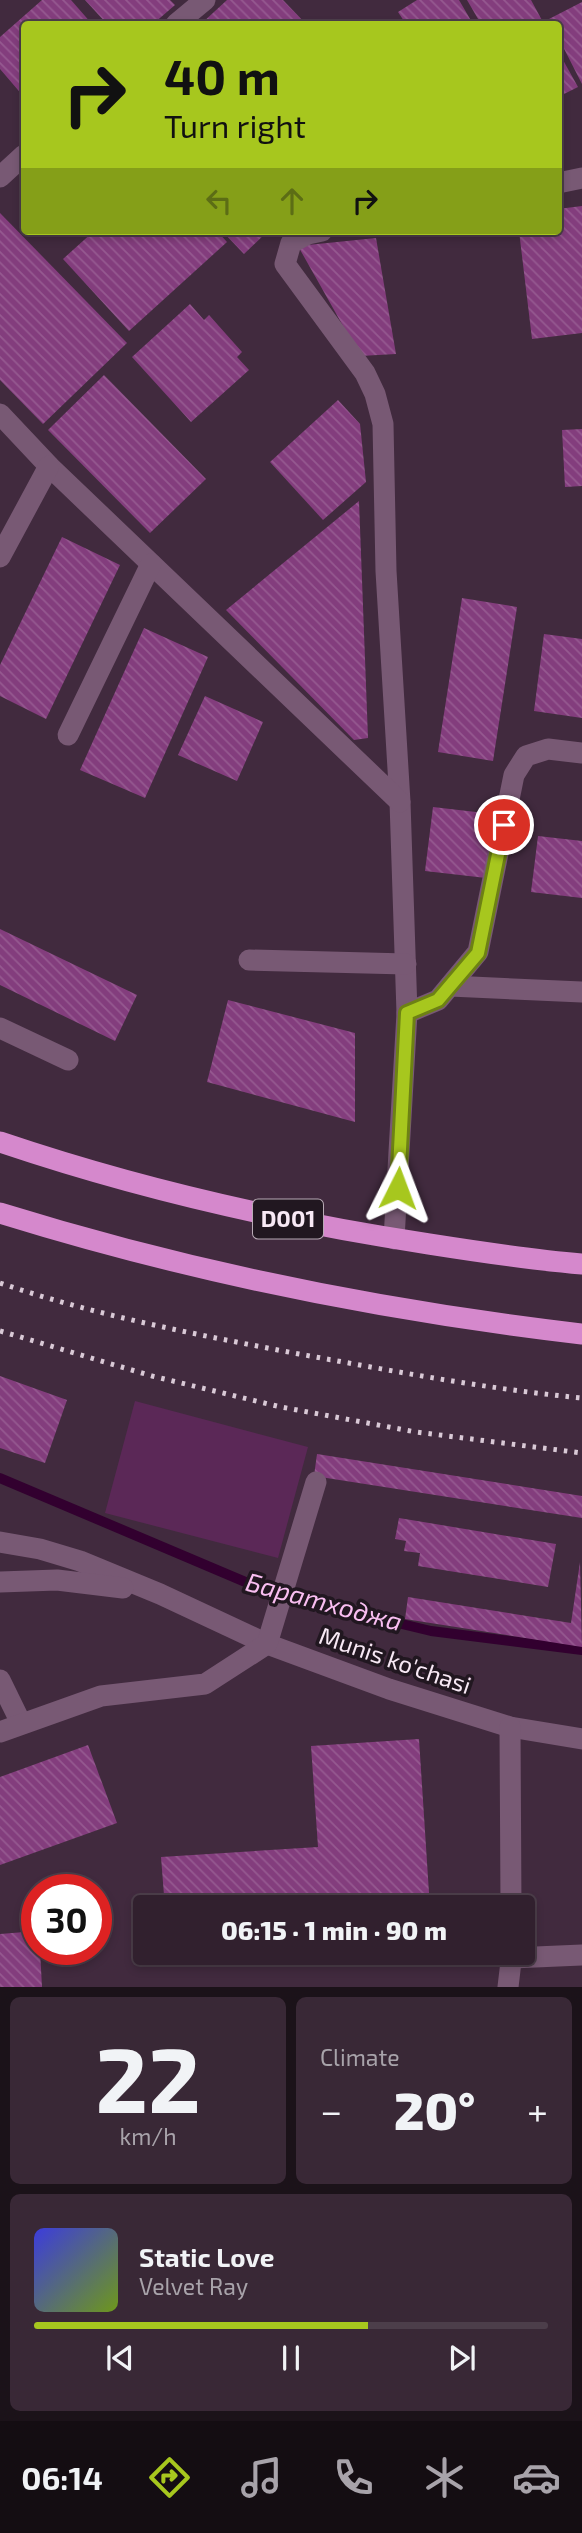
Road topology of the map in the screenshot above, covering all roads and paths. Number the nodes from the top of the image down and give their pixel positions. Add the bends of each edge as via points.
1 (205, 0) edge
2 (180, 21) edge
3 (21, 158) edge
4 (0, 177) edge
5 (582, 178) edge
6 (562, 182) edge
7 (307, 235) edge
8 (0, 414) edge
9 (49, 466) junction
10 (0, 557) edge
11 (151, 564) junction
12 (68, 735) dead end
13 (582, 752) edge
14 (400, 802) junction
15 (249, 960) dead end
16 (406, 964) junction
17 (450, 986) junction
18 (582, 992) edge
19 (407, 1013) junction
20 (0, 1028) edge
21 (68, 1060) dead end
22 (0, 1142) edge
23 (0, 1213) edge
24 (394, 1239) junction
25 (582, 1264) edge
26 (582, 1334) edge
27 (316, 1482) dead end
28 (0, 1542) edge
29 (0, 1582) edge
30 (160, 1594) junction
31 (267, 1644) junction
32 (0, 1680) edge
33 (21, 1723) junction
34 (510, 1727) junction
35 (0, 1732) edge
36 (582, 1739) edge
37 (511, 1895) edge
38 (582, 1955) edge
39 (535, 1956) edge
40 (511, 1965) edge
41 (508, 1987) edge

1 - 2 street
3 - 4 street
5 - 6 street
7 - 14 street via 291,243 285,264 365,373 383,424 386,571
8 - 9 street
9 - 10 street
9 - 11 street
11 - 12 street
11 - 14 street
13 - 17 street via 548,749 526,756 514,775 478,953
14 - 16 street
15 - 16 street
16 - 19 street
17 - 18 street
17 - 19 street via 438,1000
19 - 24 street
20 - 21 street
22 - 24 highway, D001 via 263,1214
23 - 26 highway via 259,1282 435,1314
24 - 25 highway, D001
27 - 31 street
28 - 30 street, Munis ko'chasi via 80,1561
29 - 30 street, Munis ko'chasi via 57,1580
30 - 31 street, Munis ko'chasi
31 - 33 street via 205,1684 101,1696
31 - 34 street, Munis ko'chasi
32 - 33 street
33 - 35 street
34 - 36 street, Munis ko'chasi
34 - 37 street
38 - 39 street
40 - 41 street

